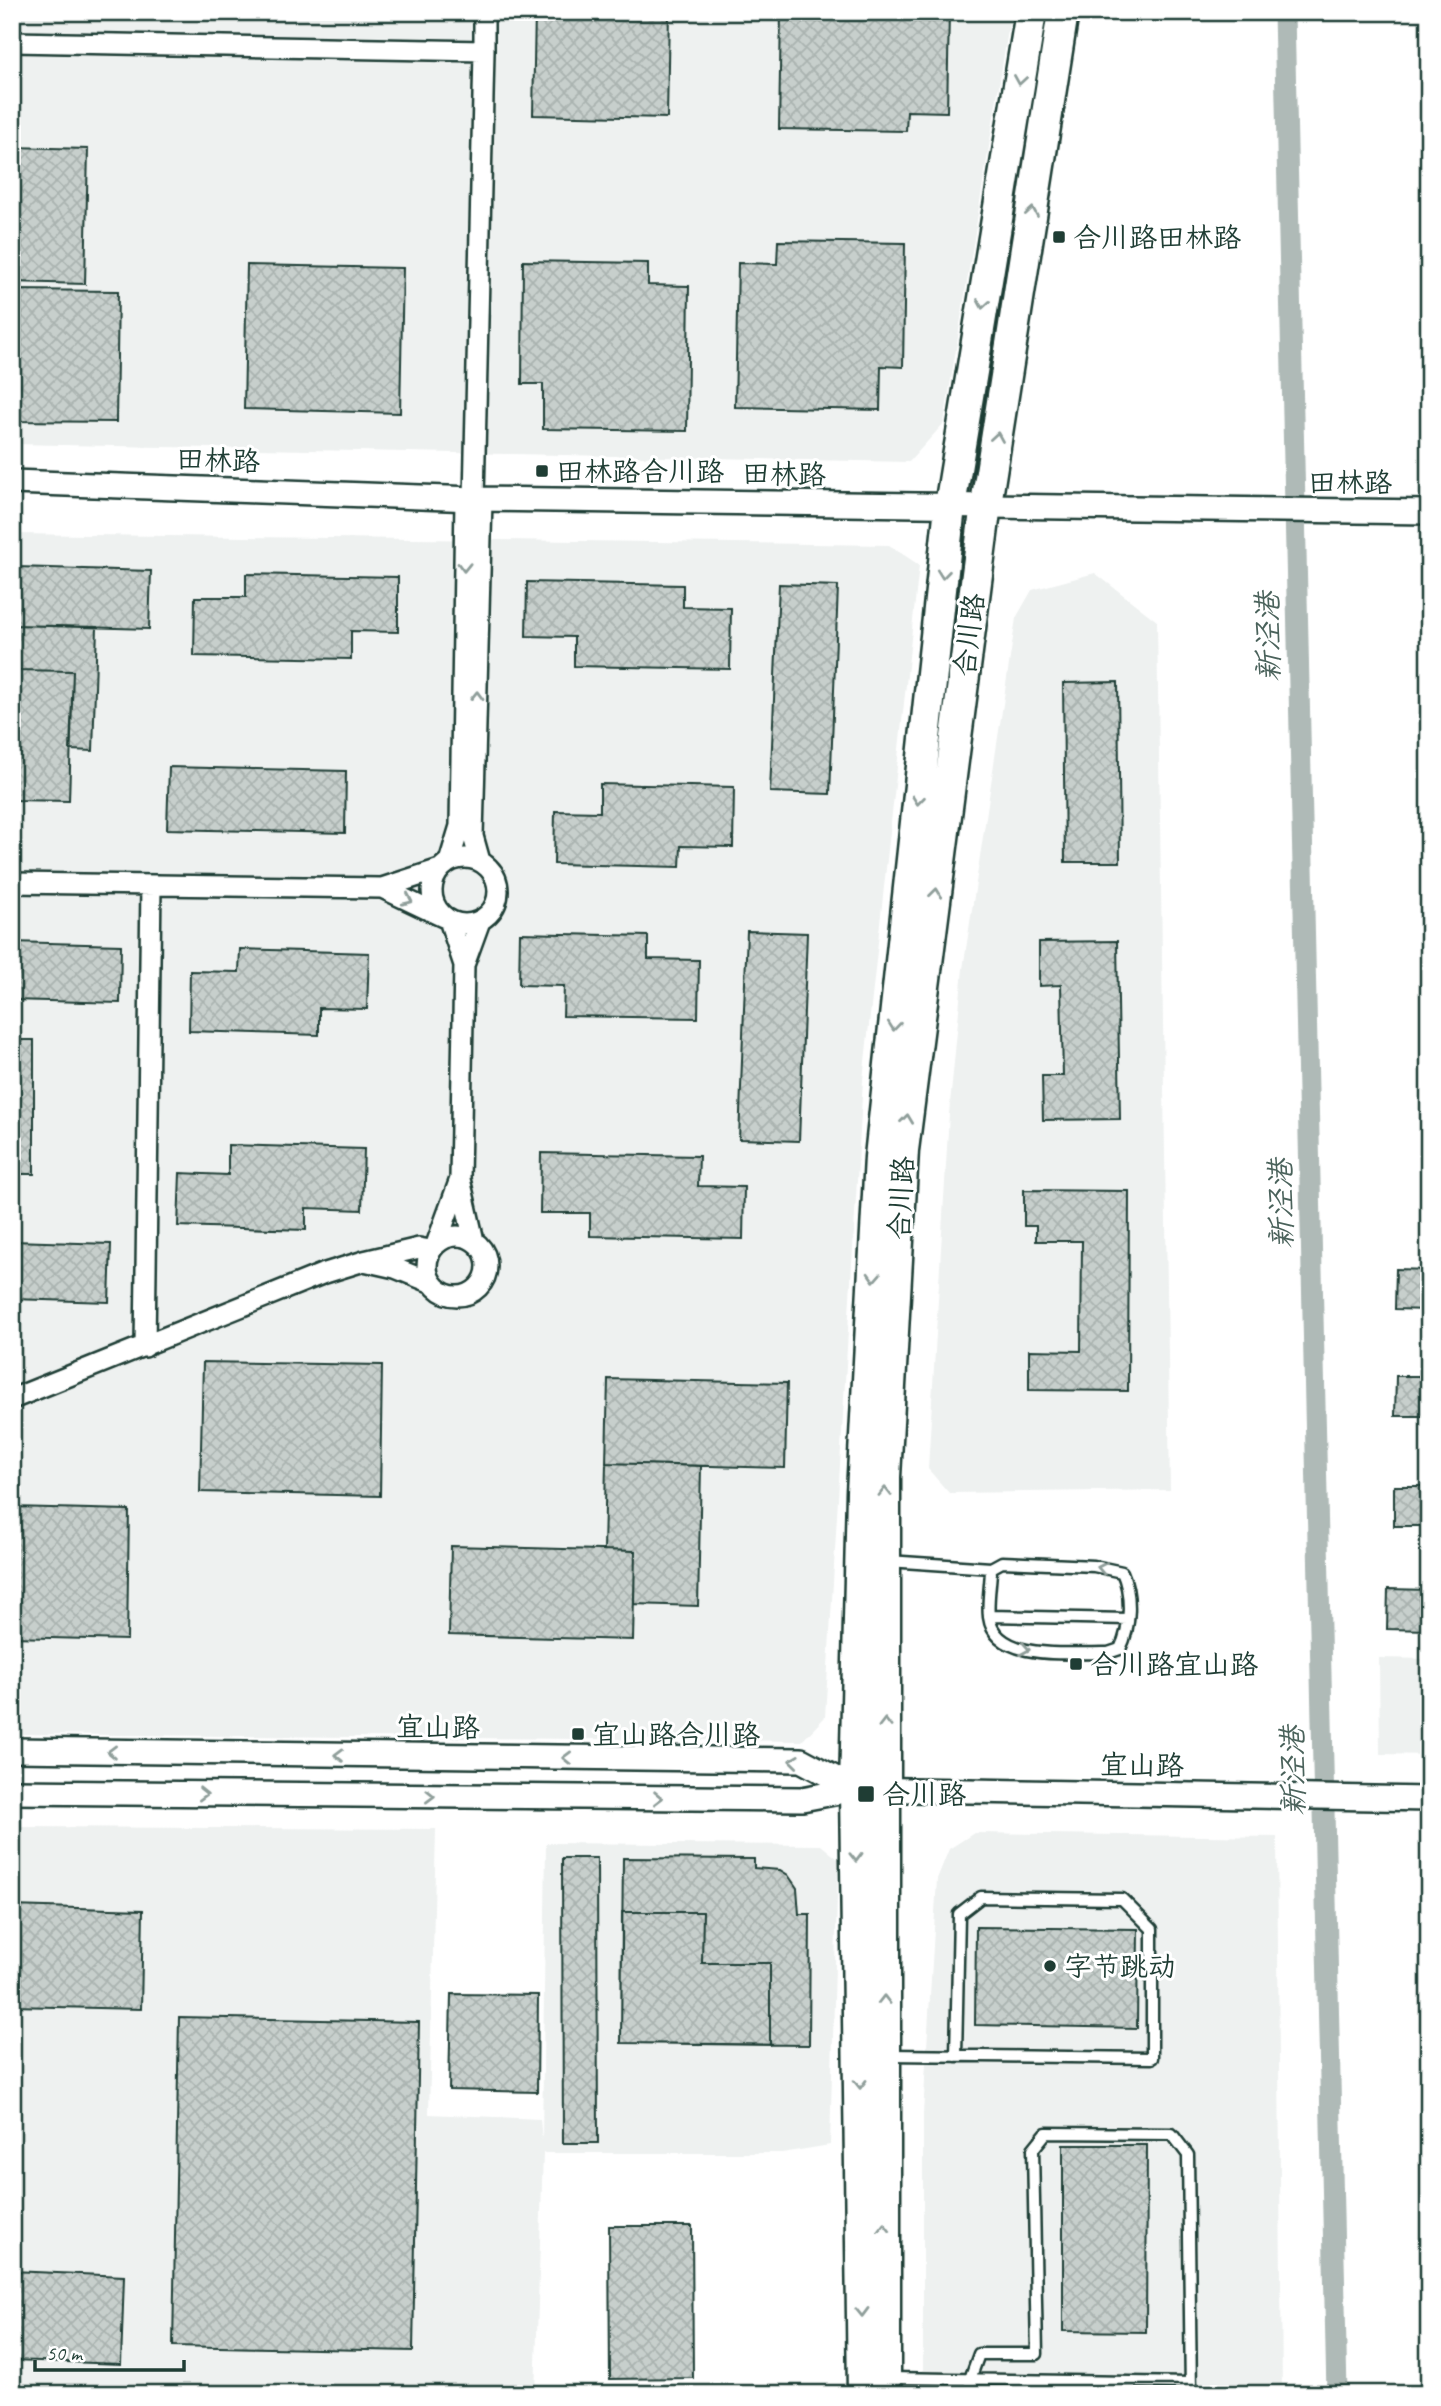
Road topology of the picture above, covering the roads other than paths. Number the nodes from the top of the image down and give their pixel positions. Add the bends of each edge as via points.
1 (484, 12) edge
2 (1031, 12) edge
3 (1063, 12) edge
4 (12, 42) edge
5 (484, 51) junction
6 (12, 482) edge
7 (473, 499) junction
8 (986, 504) junction
9 (950, 506) junction
10 (1429, 512) edge
11 (480, 861) junction
12 (444, 865) junction
13 (12, 883) edge
14 (151, 885) junction
15 (382, 888) junction
16 (447, 918) junction
17 (480, 921) junction
18 (464, 965) junction
19 (460, 1179) junction
20 (474, 1241) junction
21 (433, 1246) junction
22 (364, 1261) junction
23 (432, 1283) junction
24 (145, 1347) junction
25 (12, 1399) edge
26 (885, 1561) junction
27 (991, 1568) junction
28 (989, 1616) junction
29 (1128, 1619) junction
30 (12, 1750) edge
31 (870, 1790) junction
32 (12, 1792) edge
33 (1429, 1799) edge
34 (884, 2055) junction
35 (956, 2056) junction
36 (970, 2379) junction
37 (1191, 2388) edge
38 (878, 2389) edge
39 (970, 2394) edge

1 - 5 street
2 -> 9 main road, 合川路
8 -> 3 main road, 合川路
4 - 5 street
5 - 7 street
6 - 7 street, 田林路
7 - 9 street, 田林路
11 -> 7 street via 473,836
7 -> 12 street via 460,826
8 - 9 street, 田林路
8 - 10 street, 田林路
26 -> 8 main road, 合川路 via 885,1477 903,1150
9 -> 31 main road, 合川路 via 880,1157 862,1492
11 - 12 street via 470,858
11 - 17 street via 499,888 493,909
12 - 15 street
12 - 16 street via 432,888 436,909
13 - 14 street
14 - 15 street
14 - 24 street
15 -> 16 street
16 - 17 street via 464,925
16 - 18 street
17 - 18 street
18 - 19 street
19 - 20 street
19 - 21 street
20 - 21 street via 456,1235
20 - 23 street via 486,1256 485,1276 474,1291 454,1296
21 - 22 street
21 - 23 street via 426,1270
22 - 23 street
22 - 24 street via 323,1273
24 - 25 street
26 - 27 lane
31 -> 26 main road, 合川路
27 - 28 lane
29 -> 27 lane via 1128,1585 1122,1572 1094,1566 1002,1562
28 - 29 lane
28 -> 29 lane via 993,1630 1018,1650 1098,1652 1120,1649 1128,1633
31 -> 30 street, 宜山路 via 801,1759
32 -> 31 street, 宜山路 via 802,1799
31 - 33 street, 宜山路
34 -> 31 main road, 合川路
31 -> 38 main road, 合川路
34 - 35 lane
38 -> 34 main road, 合川路
35 - 35 lane via 1152,2058 1152,1929 1122,1899 981,1898 959,1914
36 - 37 lane
36 - 37 lane via 979,2354 1037,2354 1033,2149 1046,2133 1172,2134 1188,2155
36 - 38 lane
36 - 39 lane

